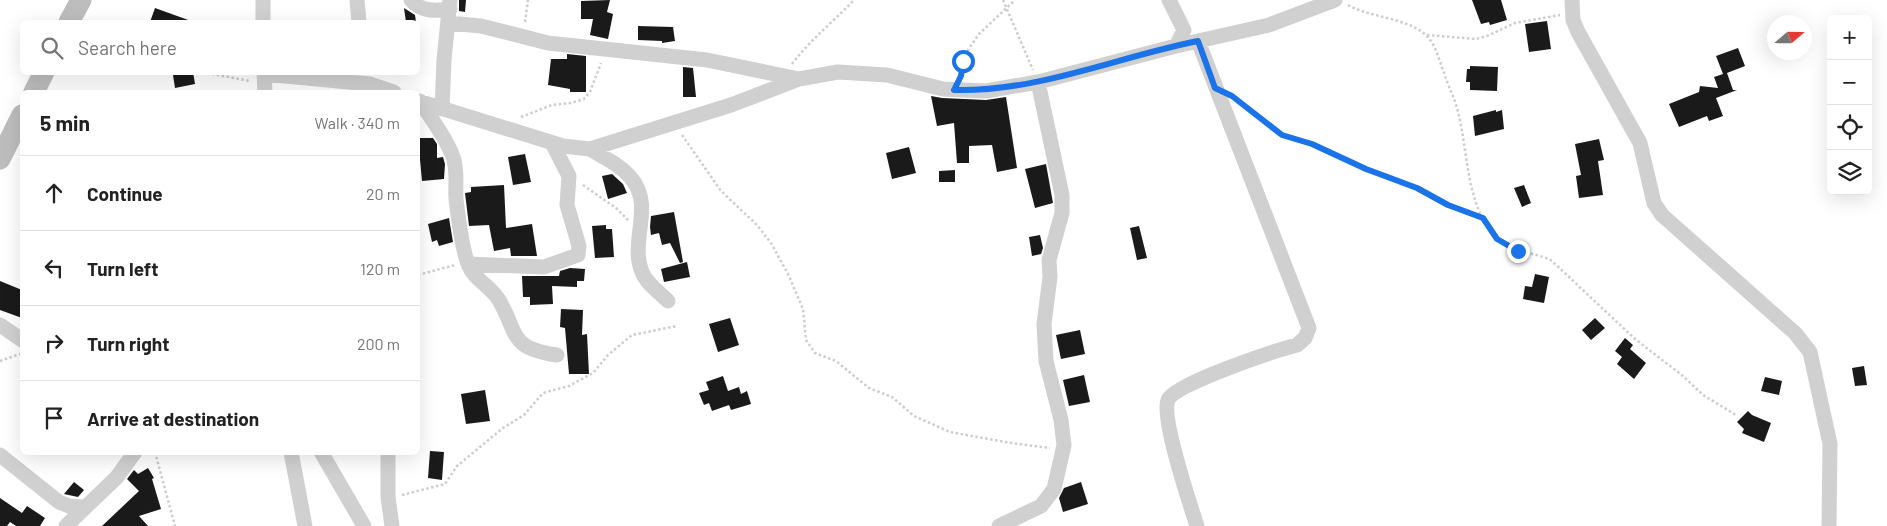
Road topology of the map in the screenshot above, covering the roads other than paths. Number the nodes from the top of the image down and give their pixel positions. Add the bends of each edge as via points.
1 (81, 0) edge
2 (263, 0) edge
3 (358, 0) edge
4 (411, 0) edge
5 (1169, 0) edge
6 (1340, 2) edge
7 (1573, 5) edge
8 (450, 10) edge
9 (70, 20) edge
10 (263, 20) edge
11 (359, 20) edge
12 (1198, 41) junction
13 (1176, 46) junction
14 (42, 75) edge
15 (792, 77) junction
16 (264, 80) edge
17 (1038, 82) junction
18 (369, 83) edge
19 (35, 90) edge
20 (388, 90) edge
21 (420, 101) edge
22 (420, 102) edge
23 (442, 109) junction
24 (20, 119) edge
25 (552, 142) junction
26 (590, 149) junction
27 (0, 159) edge
28 (467, 260) junction
29 (668, 300) dead end
30 (0, 325) edge
31 (20, 339) edge
32 (557, 355) dead end
33 (0, 455) edge
34 (133, 455) edge
35 (292, 455) edge
36 (323, 455) edge
37 (388, 455) edge
38 (83, 507) junction
39 (66, 526) edge
40 (305, 526) edge
41 (364, 526) edge
42 (392, 526) edge
43 (999, 526) edge
44 (1197, 526) edge
45 (1829, 526) edge

1 - 9 main road
2 - 10 street
3 - 11 street
4 - 8 street via 428,10
5 - 13 street via 1184,30
6 - 12 street via 1269,25
7 - 45 street via 1578,32 1640,143 1654,203 1662,215 1795,332 1810,352 1830,444
8 - 15 street via 481,26 548,43 707,60
8 - 23 street
12 - 13 street
12 - 44 street via 1309,328 1297,345 1204,378 1174,392 1169,399 1170,427
13 - 17 street
14 - 19 main road
15 - 17 street via 838,72 887,75 954,90 986,91
15 - 26 street via 731,105
16 - 18 street
17 - 43 street via 1062,195 1062,213 1049,260 1044,324 1046,361 1064,445 1054,488 1042,506
18 - 20 street
21 - 23 street
22 - 28 street via 448,144 454,160 456,200
23 - 25 street
24 - 27 main road
25 - 26 street
25 - 28 street via 569,176 567,205 579,246 578,255 544,267
26 - 29 street via 633,180 643,215 638,252 642,274
28 - 32 street via 471,270 499,300 515,337 540,352
30 - 31 street
33 - 38 street via 59,502
34 - 38 street via 117,477
35 - 40 street
36 - 41 street
37 - 42 street
38 - 39 street

